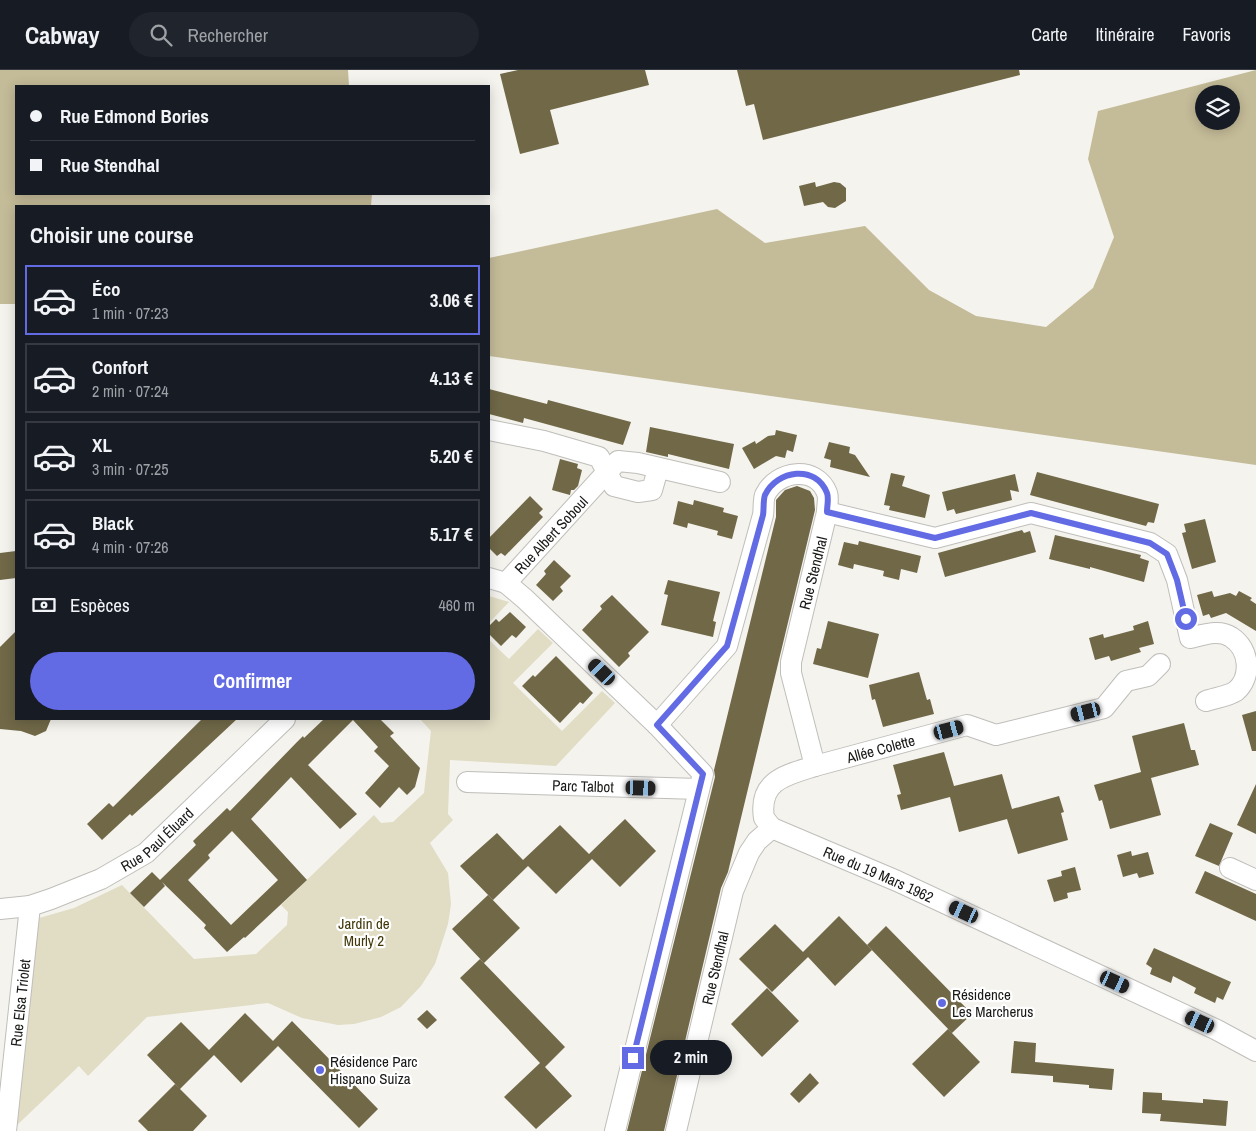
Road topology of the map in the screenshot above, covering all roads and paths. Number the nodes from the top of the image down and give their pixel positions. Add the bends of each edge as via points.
1 (490, 430) edge
2 (658, 468) junction
3 (607, 472) junction
4 (720, 482) dead end
5 (827, 512) junction
6 (497, 581) edge
7 (1160, 664) dead end
8 (1206, 701) dead end
9 (284, 720) edge
10 (657, 725) junction
11 (815, 766) junction
12 (467, 782) dead end
13 (699, 789) junction
14 (772, 828) junction
15 (1230, 868) dead end
16 (1256, 880) edge
17 (30, 906) junction
18 (0, 909) edge
19 (1256, 1052) edge
20 (6, 1131) edge
21 (615, 1131) edge
22 (676, 1131) edge

1 - 3 street via 599,456
2 - 3 street, Rue Albert Soboul via 618,461
2 - 3 street via 652,490 638,492 614,486
2 - 4 street, Rue Albert Soboul
3 - 6 street, Rue Albert Soboul
5 - 8 street via 935,538 1031,513 1150,543 1167,554 1177,580 1190,638 1212,632 1231,637 1245,652 1247,665 1243,682 1234,692
5 - 10 street, Rue Stendhal via 828,494 820,480 806,474 792,473 779,480 765,496 763,515 727,646
5 - 11 street, Rue Stendhal via 791,662
6 - 10 street
7 - 11 street, Allée Colette via 1148,676 1126,681 1104,708 996,734 967,725
9 - 17 street, Rue Paul Éluard via 146,853 101,879
10 - 13 street via 703,774
11 - 14 street via 782,777 769,788 762,808 764,818
12 - 13 street, Parc Talbot
13 - 21 street
14 - 19 street, Rue du 19 Mars 1962 via 896,881 1216,1030
14 - 22 street, Rue Stendhal via 749,853 733,891
15 - 16 street
17 - 18 street, Rue Paul Éluard
17 - 20 street, Rue Elsa Triolet

